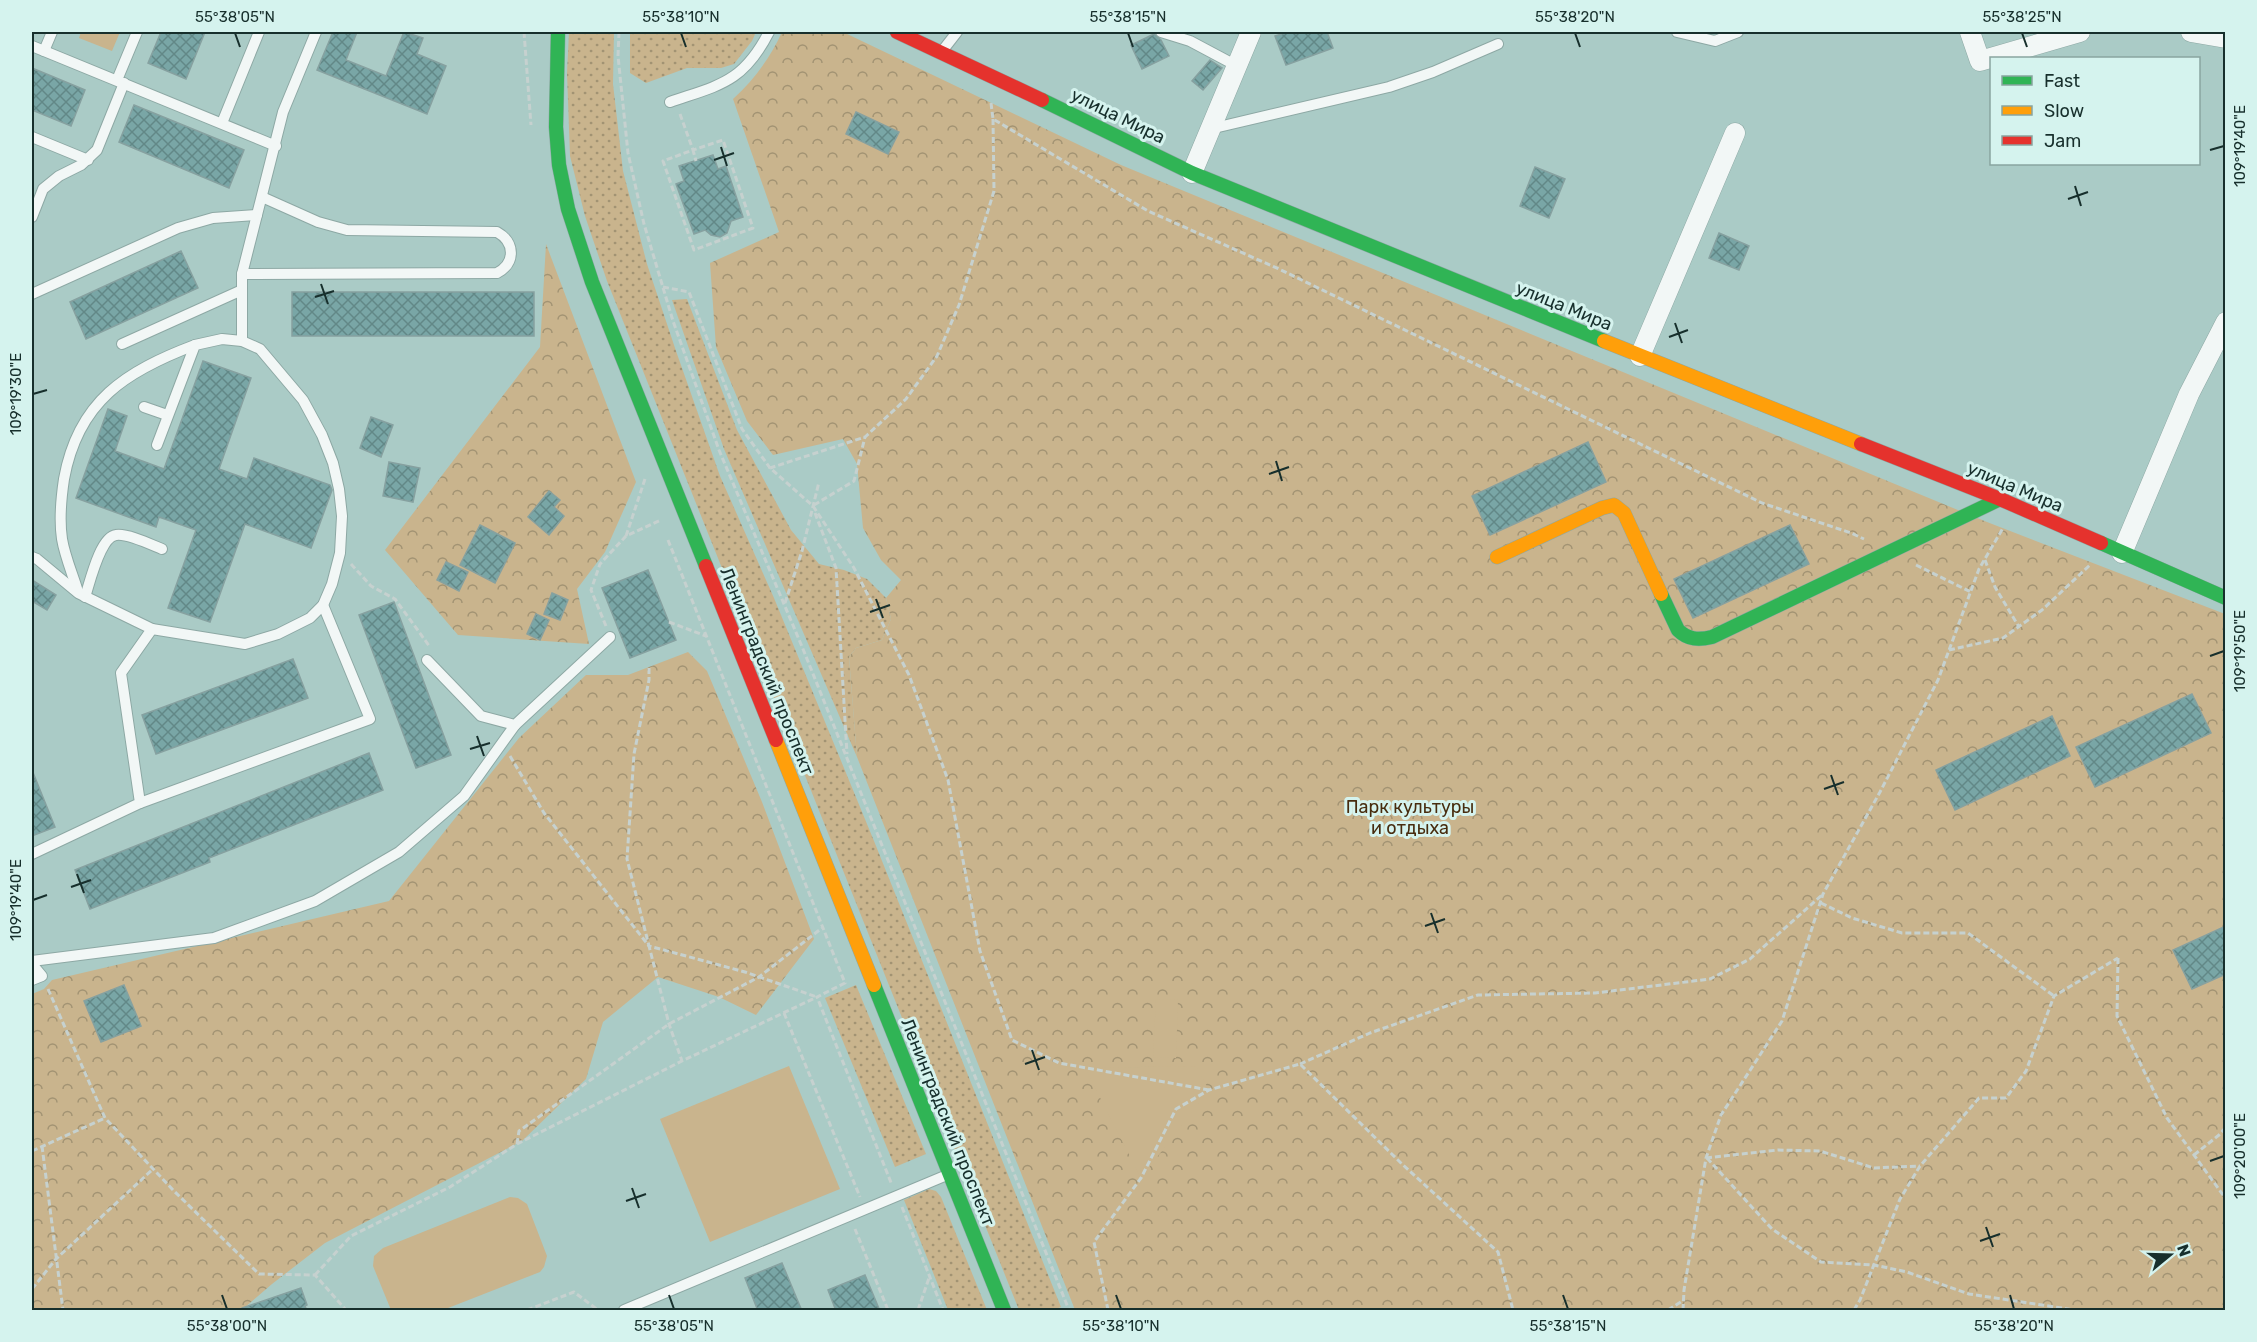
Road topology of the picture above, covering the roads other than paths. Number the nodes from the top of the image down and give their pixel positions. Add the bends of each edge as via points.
1 (52, 32) edge
2 (137, 32) edge
3 (259, 32) edge
4 (316, 32) edge
5 (558, 32) edge
6 (769, 32) edge
7 (897, 32) edge
8 (957, 32) edge
9 (1161, 32) edge
10 (1251, 32) edge
11 (1677, 32) edge
12 (1738, 32) edge
13 (1970, 32) edge
14 (2080, 32) edge
15 (2191, 32) edge
16 (2226, 38) edge
17 (1498, 44) dead end
18 (32, 45) edge
19 (44, 51) junction
20 (942, 52) junction
21 (1994, 57) edge
22 (1990, 58) edge
23 (1237, 66) junction
24 (120, 82) junction
25 (673, 101) road end
26 (222, 123) junction
27 (1210, 129) junction
28 (1735, 133) dead end
29 (32, 137) edge
30 (276, 146) junction
31 (88, 160) junction
32 (1192, 173) junction
33 (262, 197) junction
34 (256, 215) junction
35 (32, 217) edge
36 (242, 274) junction
37 (242, 290) junction
38 (32, 294) edge
39 (2226, 322) edge
40 (242, 341) junction
41 (122, 344) dead end
42 (195, 345) junction
43 (1640, 356) junction
44 (144, 407) dead end
45 (168, 416) junction
46 (157, 446) dead end
47 (2000, 499) junction
48 (162, 549) dead end
49 (2122, 553) junction
50 (32, 557) edge
51 (1497, 557) dead end
52 (81, 595) junction
53 (2226, 598) edge
54 (323, 605) junction
55 (152, 629) junction
56 (610, 637) road end
57 (431, 657) road end
58 (515, 725) junction
59 (140, 803) junction
60 (32, 854) edge
61 (32, 962) edge
62 (37, 978) edge
63 (950, 1174) junction
64 (624, 1311) edge
65 (1004, 1311) edge

1 - 19 lane
2 - 24 lane
3 - 26 lane
4 - 30 lane via 283,112
5 - 63 street, Ленинградский проспект via 558,152 565,197 592,282
6 - 25 lane via 745,68 726,83
7 - 20 street, улица Мира
8 - 20 lane
9 - 23 lane via 1190,41
10 - 23 street
11 - 12 lane via 1715,40
13 - 22 street via 1980,61
14 - 21 street
15 - 16 street
17 - 27 lane via 1389,87
18 - 19 lane
19 - 24 lane
20 - 32 street, улица Мира
23 - 27 street
24 - 26 lane
24 - 31 lane via 97,150
26 - 30 lane
27 - 32 street
28 - 43 street
29 - 31 lane
30 - 33 lane
31 - 35 lane via 43,189
32 - 43 street, улица Мира
33 - 34 lane
33 - 36 lane via 318,222 347,230 497,232 509,242 511,259 497,273
34 - 36 lane
34 - 38 lane via 196,222
36 - 37 lane
37 - 40 lane
37 - 41 lane
39 - 49 street via 2189,394
40 - 42 lane via 222,339
40 - 54 lane via 260,349 303,400 333,463 342,516 340,553
42 - 45 lane
42 - 52 lane via 139,370 110,390 86,417 68,462 61,501 62,539
43 - 47 street, улица Мира
44 - 45 lane
45 - 46 lane
47 - 49 street, улица Мира
47 - 51 street via 1718,635 1697,640 1678,630 1624,513 1614,505
48 - 52 lane via 124,535 109,538
49 - 53 street, улица Мира
50 - 52 lane
52 - 55 lane
54 - 55 lane via 310,618 245,644
54 - 59 lane via 370,719
55 - 59 lane via 121,673
56 - 58 lane
57 - 58 lane via 481,716
58 - 61 lane via 464,796 399,852 315,901 214,938
59 - 60 lane
61 - 62 lane
63 - 64 lane
63 - 65 street, Ленинградский проспект

